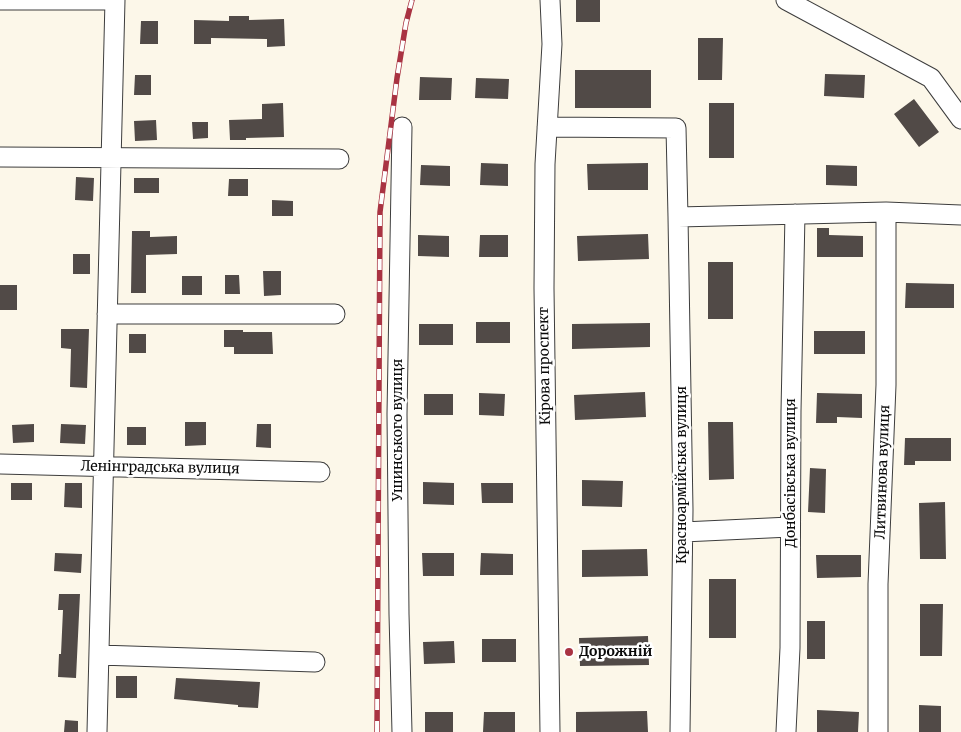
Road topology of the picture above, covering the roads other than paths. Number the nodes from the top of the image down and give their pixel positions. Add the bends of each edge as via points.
1 (0, 0) edge
2 (114, 0) edge
3 (550, 0) edge
4 (786, 0) edge
5 (961, 119) edge
6 (402, 127) dead end
7 (547, 127) junction
8 (0, 157) edge
9 (111, 158) junction
10 (339, 159) dead end
11 (886, 212) junction
12 (795, 214) junction
13 (961, 215) edge
14 (678, 217) junction
15 (107, 314) junction
16 (335, 314) dead end
17 (0, 464) edge
18 (104, 466) junction
19 (320, 472) dead end
20 (790, 527) junction
21 (683, 532) junction
22 (99, 655) junction
23 (315, 662) dead end
24 (97, 732) edge
25 (402, 732) edge
26 (550, 732) edge
27 (680, 732) edge
28 (786, 732) edge
29 (878, 732) edge

1 - 2 street
2 - 9 street
3 - 7 street, Кірова проспект via 552,44
4 - 5 street via 930,78
6 - 25 street, Ушинського вулиця via 397,414
7 - 14 street, Красноармійська вулиця via 676,128
7 - 26 street, Кірова проспект via 544,288
8 - 9 street
9 - 10 street
9 - 15 street
11 - 12 street
11 - 13 street
11 - 29 street, Литвинова вулиця via 886,385 878,584
12 - 14 street
12 - 20 street, Донбасівська вулиця
14 - 21 street, Красноармійська вулиця
15 - 16 street
15 - 18 street
17 - 18 street, Ленінградська вулиця
18 - 19 street, Ленінградська вулиця
18 - 22 street
20 - 21 street
20 - 28 street, Донбасівська вулиця
21 - 27 street, Красноармійська вулиця
22 - 23 street
22 - 24 street

